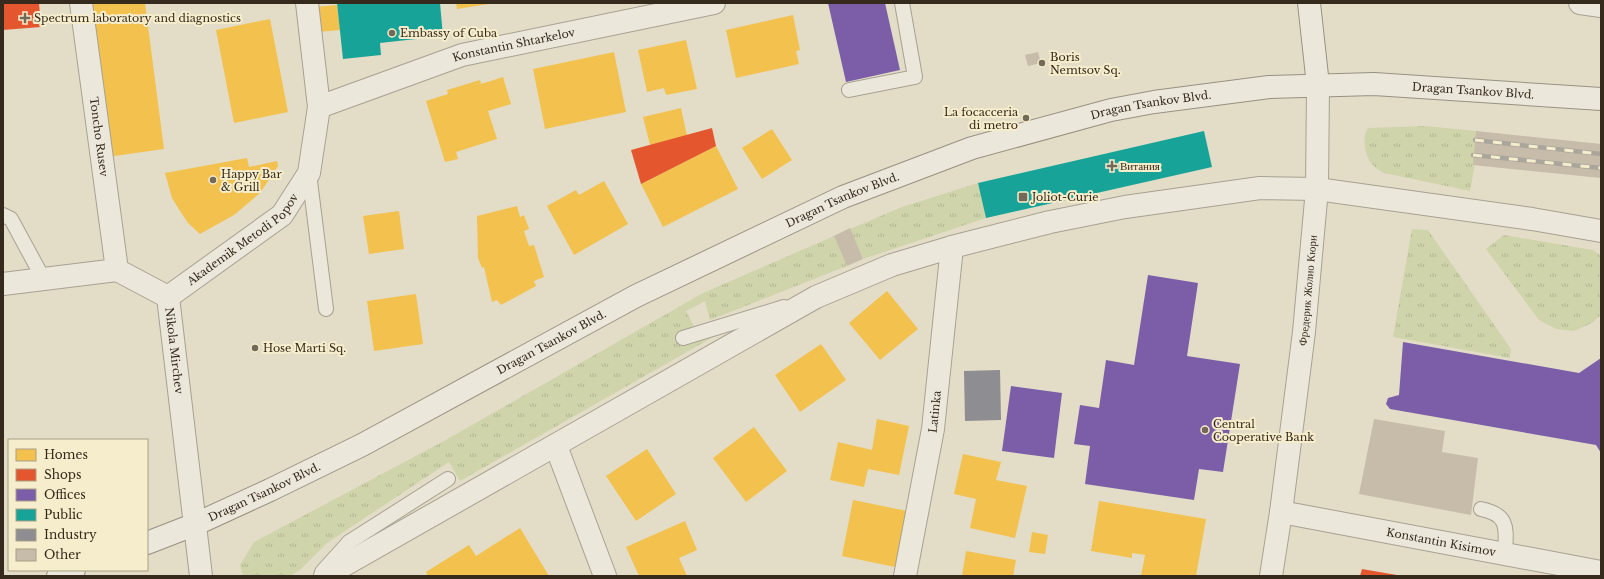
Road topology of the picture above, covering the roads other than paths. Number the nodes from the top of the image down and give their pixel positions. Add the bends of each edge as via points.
1 (80, 3) edge
2 (307, 3) edge
3 (714, 3) edge
4 (902, 3) edge
5 (1309, 3) edge
6 (1580, 3) edge
7 (1601, 6) edge
8 (1318, 85) junction
9 (849, 90) dead end
10 (1601, 99) edge
11 (319, 108) junction
12 (309, 174) junction
13 (1317, 189) junction
14 (3, 215) edge
15 (1601, 231) edge
16 (952, 246) junction
17 (117, 270) junction
18 (44, 280) junction
19 (3, 284) edge
20 (168, 296) junction
21 (818, 296) junction
22 (326, 309) dead end
23 (683, 338) dead end
24 (556, 446) junction
25 (448, 479) dead end
26 (1480, 509) dead end
27 (1281, 512) junction
28 (196, 524) junction
29 (148, 543) edge
30 (1505, 554) junction
31 (71, 571) edge
32 (1601, 572) edge
33 (58, 576) edge
34 (201, 576) edge
35 (318, 576) edge
36 (325, 576) edge
37 (605, 576) edge
38 (906, 576) edge
39 (1270, 576) edge

1 - 17 street, Toncho Rusev
2 - 11 street, Akademik Metodi Popov
3 - 11 street, Konstantin Shtarkelov via 462,55
4 - 9 lane via 915,77
5 - 8 street, Фредерик Жолио Кюри
6 - 7 street
8 - 10 street, Dragan Tsankov Blvd. via 1380,84
8 - 13 street, Фредерик Жолио Кюри
8 - 28 street, Dragan Tsankov Blvd. via 1269,87 1112,110 972,148 843,197 636,296 362,445
11 - 12 street, Akademik Metodi Popov
12 - 20 street, Akademik Metodi Popov via 282,216
12 - 22 lane, Akademik Metodi Popov
13 - 15 street
13 - 16 street via 1260,188 1125,207
13 - 27 street, Фредерик Жолио Кюри via 1303,339
14 - 18 lane via 10,219
16 - 21 street via 892,265
16 - 38 street, Latinka via 933,429
17 - 18 street
17 - 20 street, Nikola Mirchev
18 - 19 street
20 - 28 street, Nikola Mirchev
21 - 23 lane
21 - 24 street
24 - 36 street
24 - 37 street
25 - 35 lane via 349,542
26 - 30 lane via 1492,511 1502,519 1506,528
27 - 30 street, Konstantin Kisimov
27 - 39 street, Фредерик Жолио Кюри
28 - 29 street, Dragan Tsankov Blvd.
28 - 34 street, Nikola Mirchev
30 - 32 street, Konstantin Kisimov
31 - 33 street

